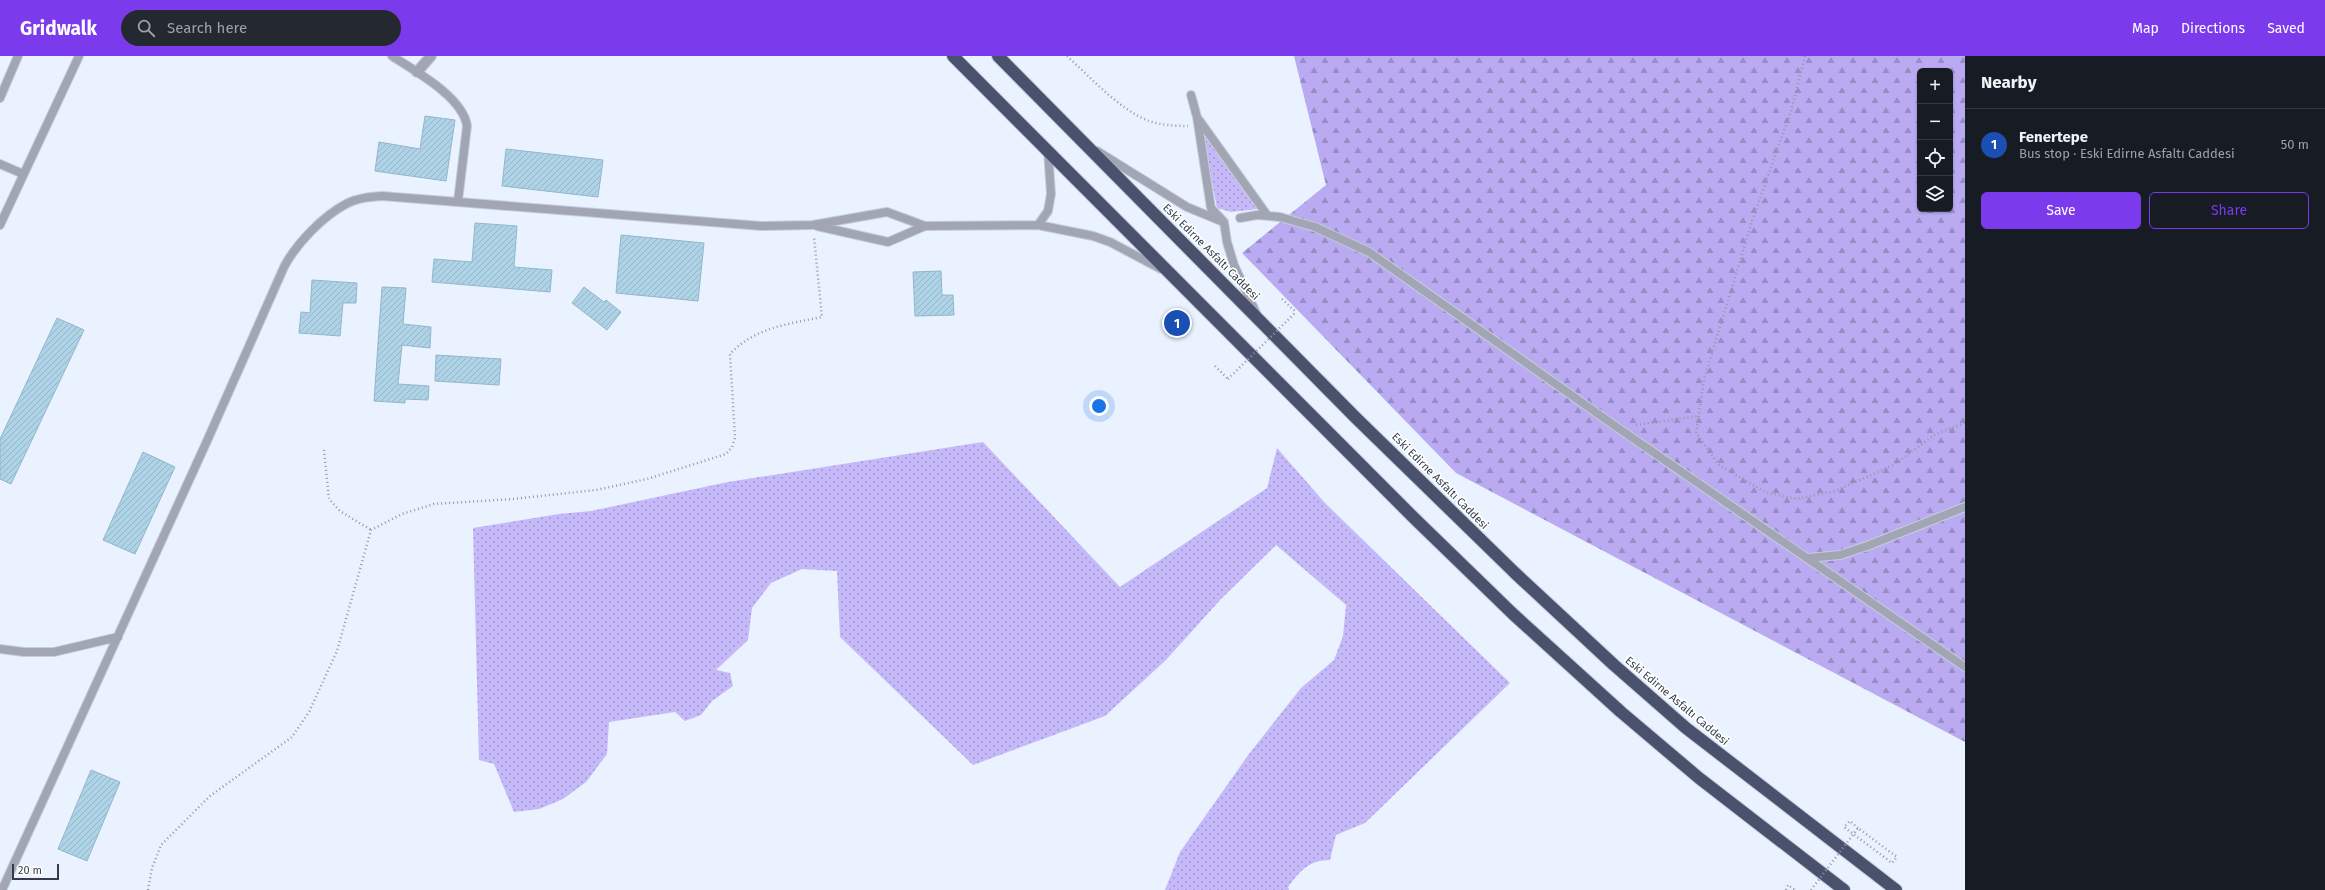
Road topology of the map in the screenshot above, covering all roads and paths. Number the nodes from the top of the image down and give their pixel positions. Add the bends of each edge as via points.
1 (18, 56) edge
2 (79, 56) edge
3 (392, 56) edge
4 (431, 56) edge
5 (953, 56) edge
6 (998, 56) edge
7 (1067, 56) edge
8 (1805, 56) edge
9 (417, 72) junction
10 (1191, 95) dead end
11 (0, 98) edge
12 (1197, 117) junction
13 (1199, 126) junction
14 (1084, 143) junction
15 (1048, 151) junction
16 (0, 164) edge
17 (23, 174) junction
18 (458, 201) junction
19 (1267, 215) junction
20 (1240, 218) dead end
21 (1224, 222) junction
22 (0, 225) edge
23 (813, 225) junction
24 (1038, 225) junction
25 (925, 226) junction
26 (1173, 277) junction
27 (1282, 299) dead end
28 (1258, 317) junction
29 (1215, 366) dead end
30 (1698, 416) junction
31 (1965, 423) edge
32 (1618, 428) junction
33 (324, 450) dead end
34 (1965, 506) edge
35 (371, 530) junction
36 (1808, 558) junction
37 (118, 637) junction
38 (0, 649) edge
39 (1965, 667) edge
40 (1858, 828) junction
41 (2, 890) edge
42 (148, 890) edge
43 (1786, 890) edge
44 (1795, 890) edge
45 (1811, 890) edge
46 (1844, 890) edge
47 (1896, 890) edge

1 - 11 lane
2 - 17 lane
3 - 9 lane
4 - 9 street
5 - 15 highway
6 - 14 highway, Eski Edirne Asfaltı Caddesi
7 - 13 path via 1110,94 1143,118 1170,126
8 - 30 path via 1791,111 1752,221 1704,380
9 - 18 lane via 444,92 464,114 467,126
10 - 12 lane
12 - 13 lane
12 - 19 lane
13 - 21 lane via 1211,208
14 - 21 lane via 1187,207
14 - 28 highway, Eski Edirne Asfaltı Caddesi
15 - 24 lane via 1051,194 1048,211
15 - 26 highway
16 - 17 lane
17 - 22 lane
18 - 23 lane via 761,226
18 - 37 lane via 382,196 359,199 334,212 298,244 284,267
19 - 20 lane via 1257,214
19 - 32 lane via 1315,227 1369,252
21 - 28 lane via 1234,264
23 - 25 lane via 887,212
23 - 25 lane via 888,242
23 - 35 path via 822,317 771,328 748,338 730,354 735,438 726,454 647,479 596,490 434,504 402,514
24 - 25 lane
24 - 26 lane via 1075,231 1110,242
26 - 46 highway via 1512,614 1699,778
27 - 29 path, bridge via 1296,312 1228,379
28 - 47 highway, Eski Edirne Asfaltı Caddesi via 1515,574 1614,666 1728,762
30 - 31 path via 1696,433 1719,465 1765,492 1797,498 1835,491 1894,465 1934,435
30 - 32 path
32 - 36 lane
33 - 35 path via 329,498 340,511
34 - 36 lane via 1840,555
35 - 42 path via 337,651 309,712 292,737 210,796 161,845 152,868
36 - 39 lane
37 - 38 lane via 54,652
37 - 41 lane
40 - 40 path, bridge via 1896,857 1892,863 1844,827 1850,821
40 - 45 path, bridge
43 - 44 path via 1788,885

